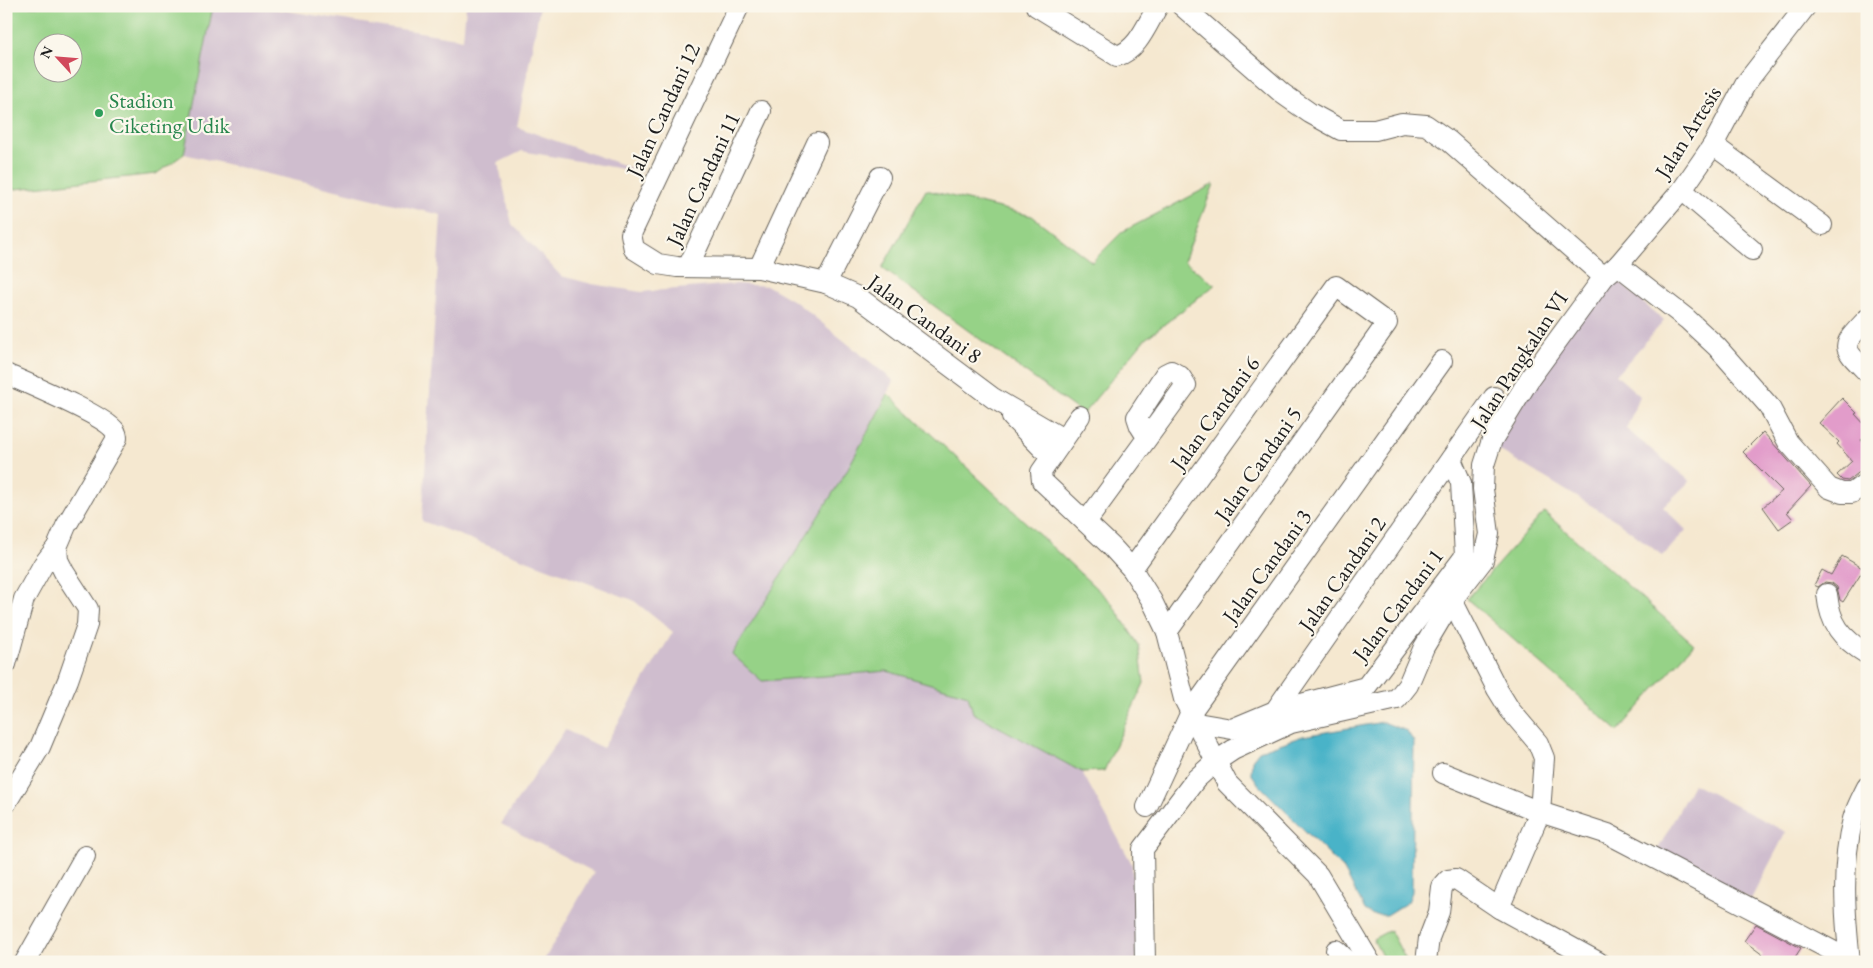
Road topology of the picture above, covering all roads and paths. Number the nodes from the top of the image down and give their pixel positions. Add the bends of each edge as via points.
1 (739, 6) edge
2 (1036, 6) edge
3 (1158, 6) edge
4 (1182, 6) edge
5 (1806, 6) edge
6 (761, 111) dead end
7 (817, 143) dead end
8 (1713, 145) junction
9 (880, 177) dead end
10 (1682, 190) junction
11 (1822, 225) dead end
12 (631, 234) joint
13 (1752, 250) dead end
14 (688, 267) junction
15 (759, 268) junction
16 (1611, 271) junction
17 (826, 283) junction
18 (1867, 319) edge
19 (1387, 323) joint
20 (1442, 361) dead end
21 (1867, 372) edge
22 (6, 374) edge
23 (1494, 397) dead end
24 (993, 398) junction
25 (1080, 416) dead end
26 (1147, 437) dead end
27 (1064, 439) junction
28 (1452, 459) junction
29 (1046, 464) junction
30 (1867, 482) edge
31 (1086, 522) junction
32 (57, 547) junction
33 (1132, 569) junction
34 (1827, 594) dead end
35 (1452, 600) junction
36 (1167, 632) junction
37 (1867, 654) edge
38 (6, 664) edge
39 (1275, 711) junction
40 (1194, 718) junction
41 (1215, 762) junction
42 (1443, 773) dead end
43 (1867, 787) edge
44 (6, 803) edge
45 (1146, 807) dead end
46 (1540, 812) junction
47 (85, 856) dead end
48 (1499, 908) junction
49 (1850, 961) edge
50 (25, 962) edge
51 (1145, 962) edge
52 (1370, 962) edge
53 (1426, 962) edge
54 (1598, 962) edge

1 - 12 street, Jalan Candani 12
2 - 3 street via 1117,56 1126,54 1134,46
4 - 16 street via 1283,94 1341,130 1375,130 1402,123 1426,126
5 - 8 street, Jalan Artesis via 1746,82
6 - 14 street, Jalan Candani 11
7 - 15 street
8 - 10 street, Jalan Artesis
8 - 11 street
9 - 17 street
10 - 13 street
10 - 16 street, Jalan Artesis
12 - 14 street, Jalan Candani 8 via 634,249 658,264
14 - 15 street, Jalan Candani 8
15 - 17 street, Jalan Candani 8
16 - 30 street via 1687,319 1717,347 1769,406 1788,442 1829,488 1852,493
16 - 35 street, Jalan Pangkalan VI via 1530,378 1492,440 1484,465 1489,534 1483,560
17 - 24 street, Jalan Candani 8 via 858,297
18 - 21 street via 1848,339 1846,346 1848,353
19 - 33 street, Jalan Candani 6 via 1336,286
19 - 36 street, Jalan Candani 5
20 - 40 street, Jalan Candani 3
22 - 32 street via 79,408 116,431 118,438
23 - 28 street, Jalan Candani 2
24 - 27 street, Jalan Candani 8
24 - 29 street, Jalan Candani 8
25 - 27 street
26 - 31 street
27 - 29 street
28 - 39 street, Jalan Candani 2
28 - 39 street, Jalan Candani 1 via 1461,483 1465,556 1366,687
29 - 31 street, Jalan Candani 8 via 1042,481
31 - 33 street, Jalan Candani 8
32 - 38 street via 42,565 24,599
32 - 44 street via 58,560 64,572 88,609 88,625 40,747
33 - 36 street, Jalan Candani 8
34 - 37 street via 1829,612 1838,629 1850,644
35 - 41 street, Jalan Pangkalan VI via 1424,647 1408,685 1397,699 1291,723
35 - 46 street via 1497,690 1538,743 1544,758
36 - 40 street, Jalan Candani 8 via 1184,699
39 - 40 street via 1232,729
40 - 41 street, Jalan Candani 8
40 - 45 street, Jalan Candani 3
41 - 51 street, Jalan Pangkalan VI via 1196,779 1143,849
41 - 52 street, Jalan Candani 8 via 1227,783 1318,875
42 - 46 street
43 - 49 street via 1853,817 1847,843
46 - 48 street
46 - 49 street via 1608,834
47 - 50 street
48 - 53 street via 1456,879 1448,880 1442,887
48 - 54 street

